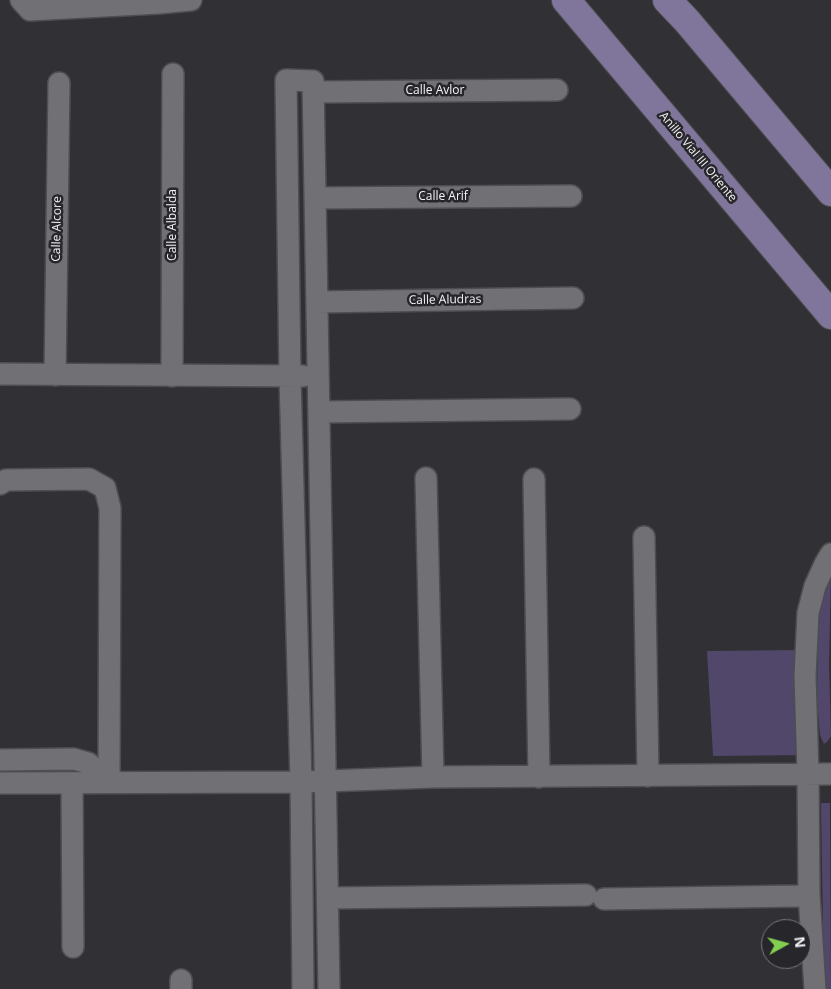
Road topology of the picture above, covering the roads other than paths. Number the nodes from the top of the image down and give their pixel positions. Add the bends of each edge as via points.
1 (21, 0) edge
2 (191, 0) edge
3 (566, 0) edge
4 (668, 0) edge
5 (160, 2) edge
6 (63, 4) edge
7 (173, 74) dead end
8 (59, 83) dead end
9 (557, 90) dead end
10 (313, 92) junction
11 (831, 192) edge
12 (571, 196) dead end
13 (315, 198) junction
14 (573, 298) dead end
15 (317, 302) junction
16 (831, 315) edge
17 (0, 374) edge
18 (55, 375) junction
19 (172, 376) junction
20 (318, 376) junction
21 (290, 377) junction
22 (570, 409) dead end
23 (319, 412) junction
24 (426, 478) dead end
25 (534, 479) dead end
26 (0, 484) edge
27 (644, 537) dead end
28 (831, 554) edge
29 (0, 760) edge
30 (325, 772) junction
31 (300, 773) junction
32 (808, 774) junction
33 (831, 774) edge
34 (648, 776) junction
35 (433, 777) junction
36 (539, 777) junction
37 (109, 782) junction
38 (0, 783) edge
39 (72, 783) junction
40 (809, 894) junction
41 (328, 898) junction
42 (73, 946) dead end
43 (303, 989) edge
44 (329, 989) edge
45 (815, 989) edge

1 - 6 street via 30,10
2 - 5 street
3 - 16 main road, Anillo Vial III Oriente
4 - 11 main road
5 - 6 street
7 - 19 street, Calle Albalda
8 - 18 street, Calle Alcore
9 - 10 street, Calle Avlor
10 - 13 street
10 - 21 street via 313,81 286,80
12 - 13 street, Calle Arif
13 - 15 street
14 - 15 street, Calle Aludras
15 - 20 street
17 - 18 street
18 - 19 street
19 - 21 street
20 - 21 street
20 - 23 street
21 - 31 street
22 - 23 street
23 - 30 street
24 - 35 street
25 - 36 street
26 - 37 street via 6,480 89,479 105,488 110,508
27 - 34 street
28 - 32 street via 815,586 808,613 805,676
29 - 37 street via 74,759 88,763
30 - 31 street
30 - 35 street
30 - 41 street
31 - 37 street
31 - 43 street
32 - 33 street
32 - 34 street
32 - 40 street
34 - 36 street
35 - 36 street
37 - 39 street
38 - 39 street
39 - 42 street
40 - 41 street
40 - 45 street
41 - 44 street

